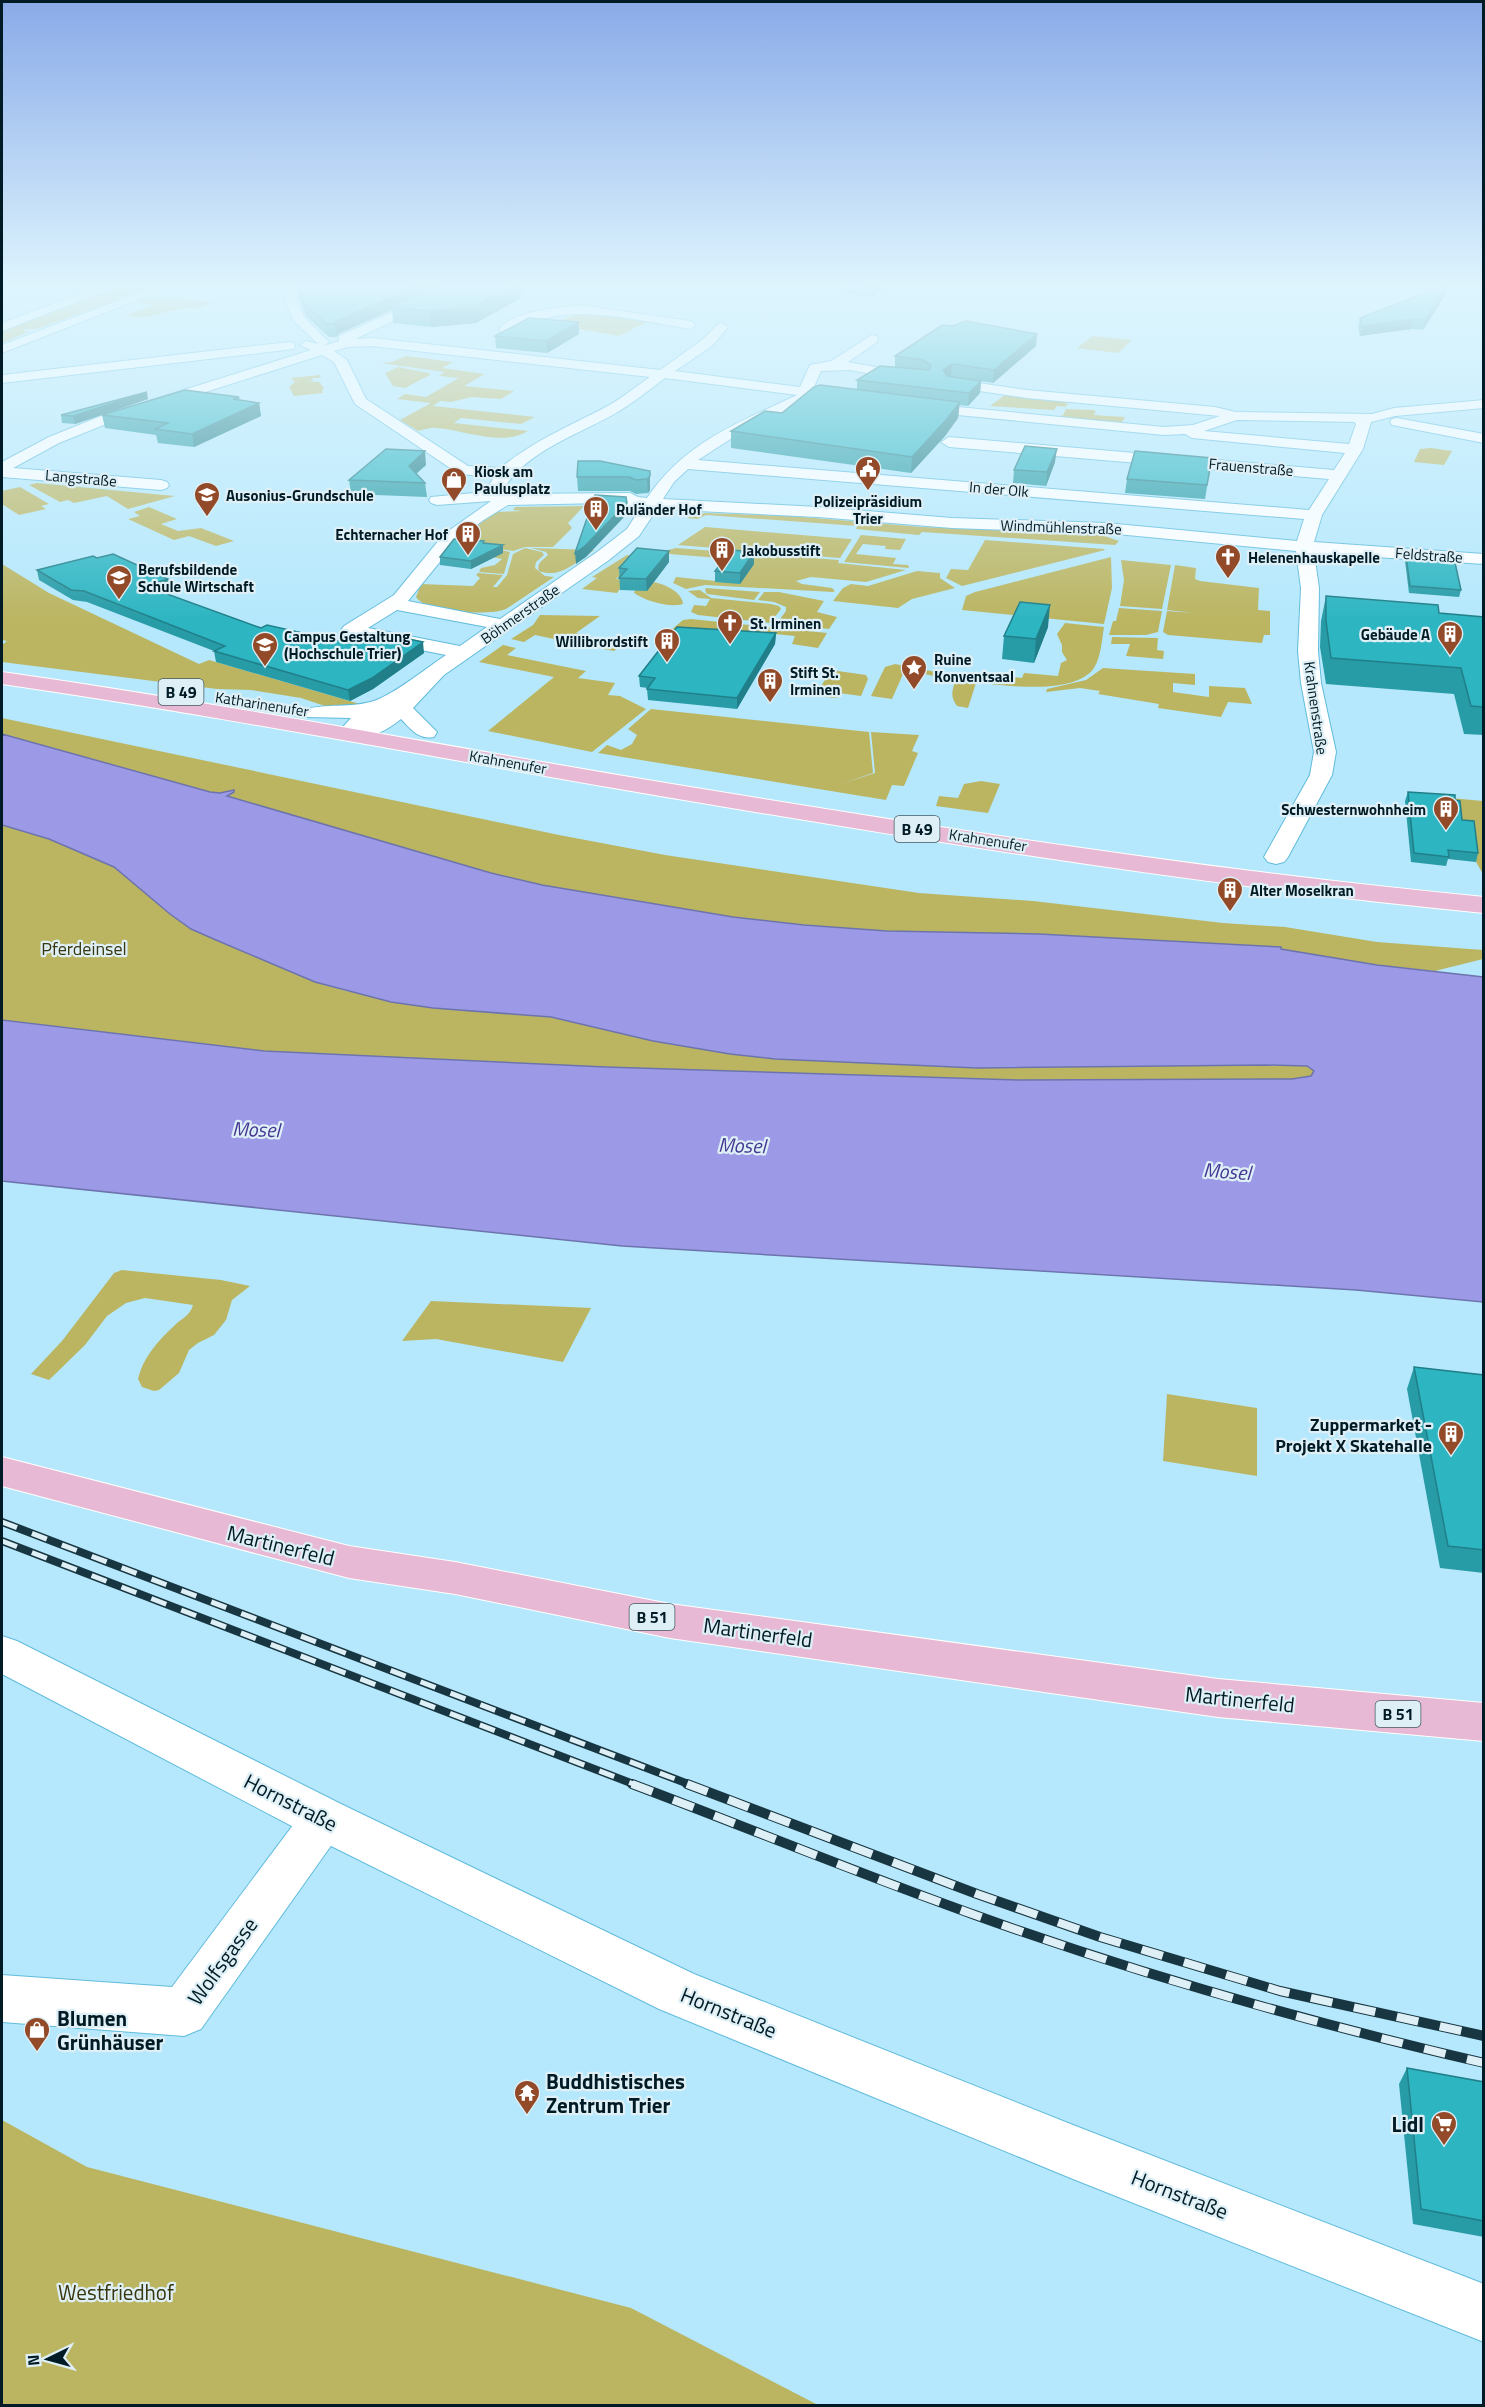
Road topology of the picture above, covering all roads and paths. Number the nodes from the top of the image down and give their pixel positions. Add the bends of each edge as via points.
1 (175, 396) edge
2 (358, 396) edge
3 (631, 396) edge
4 (804, 396) edge
5 (850, 396) edge
6 (1053, 396) edge
7 (860, 398) edge
8 (898, 405) edge
9 (1484, 406) edge
10 (974, 414) junction
11 (1379, 415) junction
12 (1236, 416) junction
13 (1358, 418) junction
14 (1180, 430) junction
15 (1484, 439) edge
16 (1355, 449) junction
17 (685, 464) junction
18 (926, 466) edge
19 (2, 470) edge
20 (504, 473) junction
21 (1339, 475) junction
22 (910, 482) junction
23 (161, 485) dead end
24 (498, 498) junction
25 (676, 498) junction
26 (436, 500) dead end
27 (654, 501) junction
28 (711, 505) junction
29 (1314, 515) junction
30 (878, 517) junction
31 (661, 519) junction
32 (1304, 547) junction
33 (603, 556) junction
34 (1484, 560) edge
35 (394, 604) junction
36 (504, 624) junction
37 (463, 653) junction
38 (2, 668) edge
39 (2, 678) edge
40 (394, 705) junction
41 (312, 713) junction
42 (364, 726) junction
43 (426, 732) junction
44 (1276, 858) dead end
45 (1484, 892) edge
46 (1484, 905) edge
47 (2, 1472) edge
48 (2, 1654) edge
49 (1484, 1722) edge
50 (324, 1820) junction
51 (2, 1999) edge
52 (1484, 2313) edge

1 - 19 street via 78,430
2 - 20 street via 462,469
3 - 20 street via 548,441
4 - 17 street, Böhmerstraße via 735,430
5 - 7 street
6 - 12 street
8 - 10 street
9 - 11 street
10 - 14 street
10 - 21 street, Frauenstraße via 945,446
11 - 13 street
11 - 15 street
12 - 13 street
12 - 14 street
13 - 16 street via 1364,423
14 - 16 street via 1223,438
16 - 21 street
17 - 22 street, In der Olk
17 - 25 street, Böhmerstraße
17 - 27 street, Böhmerstraße via 668,478
18 - 22 street
19 - 23 street, Langstraße
20 - 24 street
21 - 29 street
22 - 29 street, In der Olk
22 - 30 street
24 - 26 street, Windmühlenstraße
24 - 27 street, Windmühlenstraße
24 - 35 street via 436,553 410,590
25 - 27 street, Windmühlenstraße
25 - 28 street, Windmühlenstraße
25 - 31 street, Böhmerstraße
27 - 33 street, Böhmerstraße via 633,532
28 - 30 street, Windmühlenstraße
28 - 31 street, Windmühlenstraße
29 - 32 street
30 - 32 street, Windmühlenstraße via 959,524 1106,528
31 - 33 street, Böhmerstraße
32 - 34 street, Feldstraße
32 - 44 street, Krahnenstraße via 1310,588 1311,683 1325,752 1321,776
33 - 36 street, Böhmerstraße
35 - 36 street
35 - 37 street via 351,630
36 - 37 street, Böhmerstraße
37 - 40 street, Böhmerstraße
38 - 41 main road, Katharinenufer / B 49
39 - 42 main road, Katharinenufer / B 49
40 - 41 street
40 - 42 street, Böhmerstraße
40 - 43 street
41 - 42 main road, Katharinenufer / B 49
42 - 43 main road, Krahnenufer / B 49
42 - 46 main road, Krahnenufer / B 49 via 678,792 1149,865 1339,891
43 - 45 main road, Krahnenufer / B 49 via 711,784 990,828 1359,880
47 - 49 main road, Martinerfeld / B 51 via 349,1562 454,1578 670,1621 1218,1698
48 - 50 street, Hornstraße
50 - 51 street, Wolfsgasse via 184,2012
50 - 52 street, Hornstraße via 677,1992

